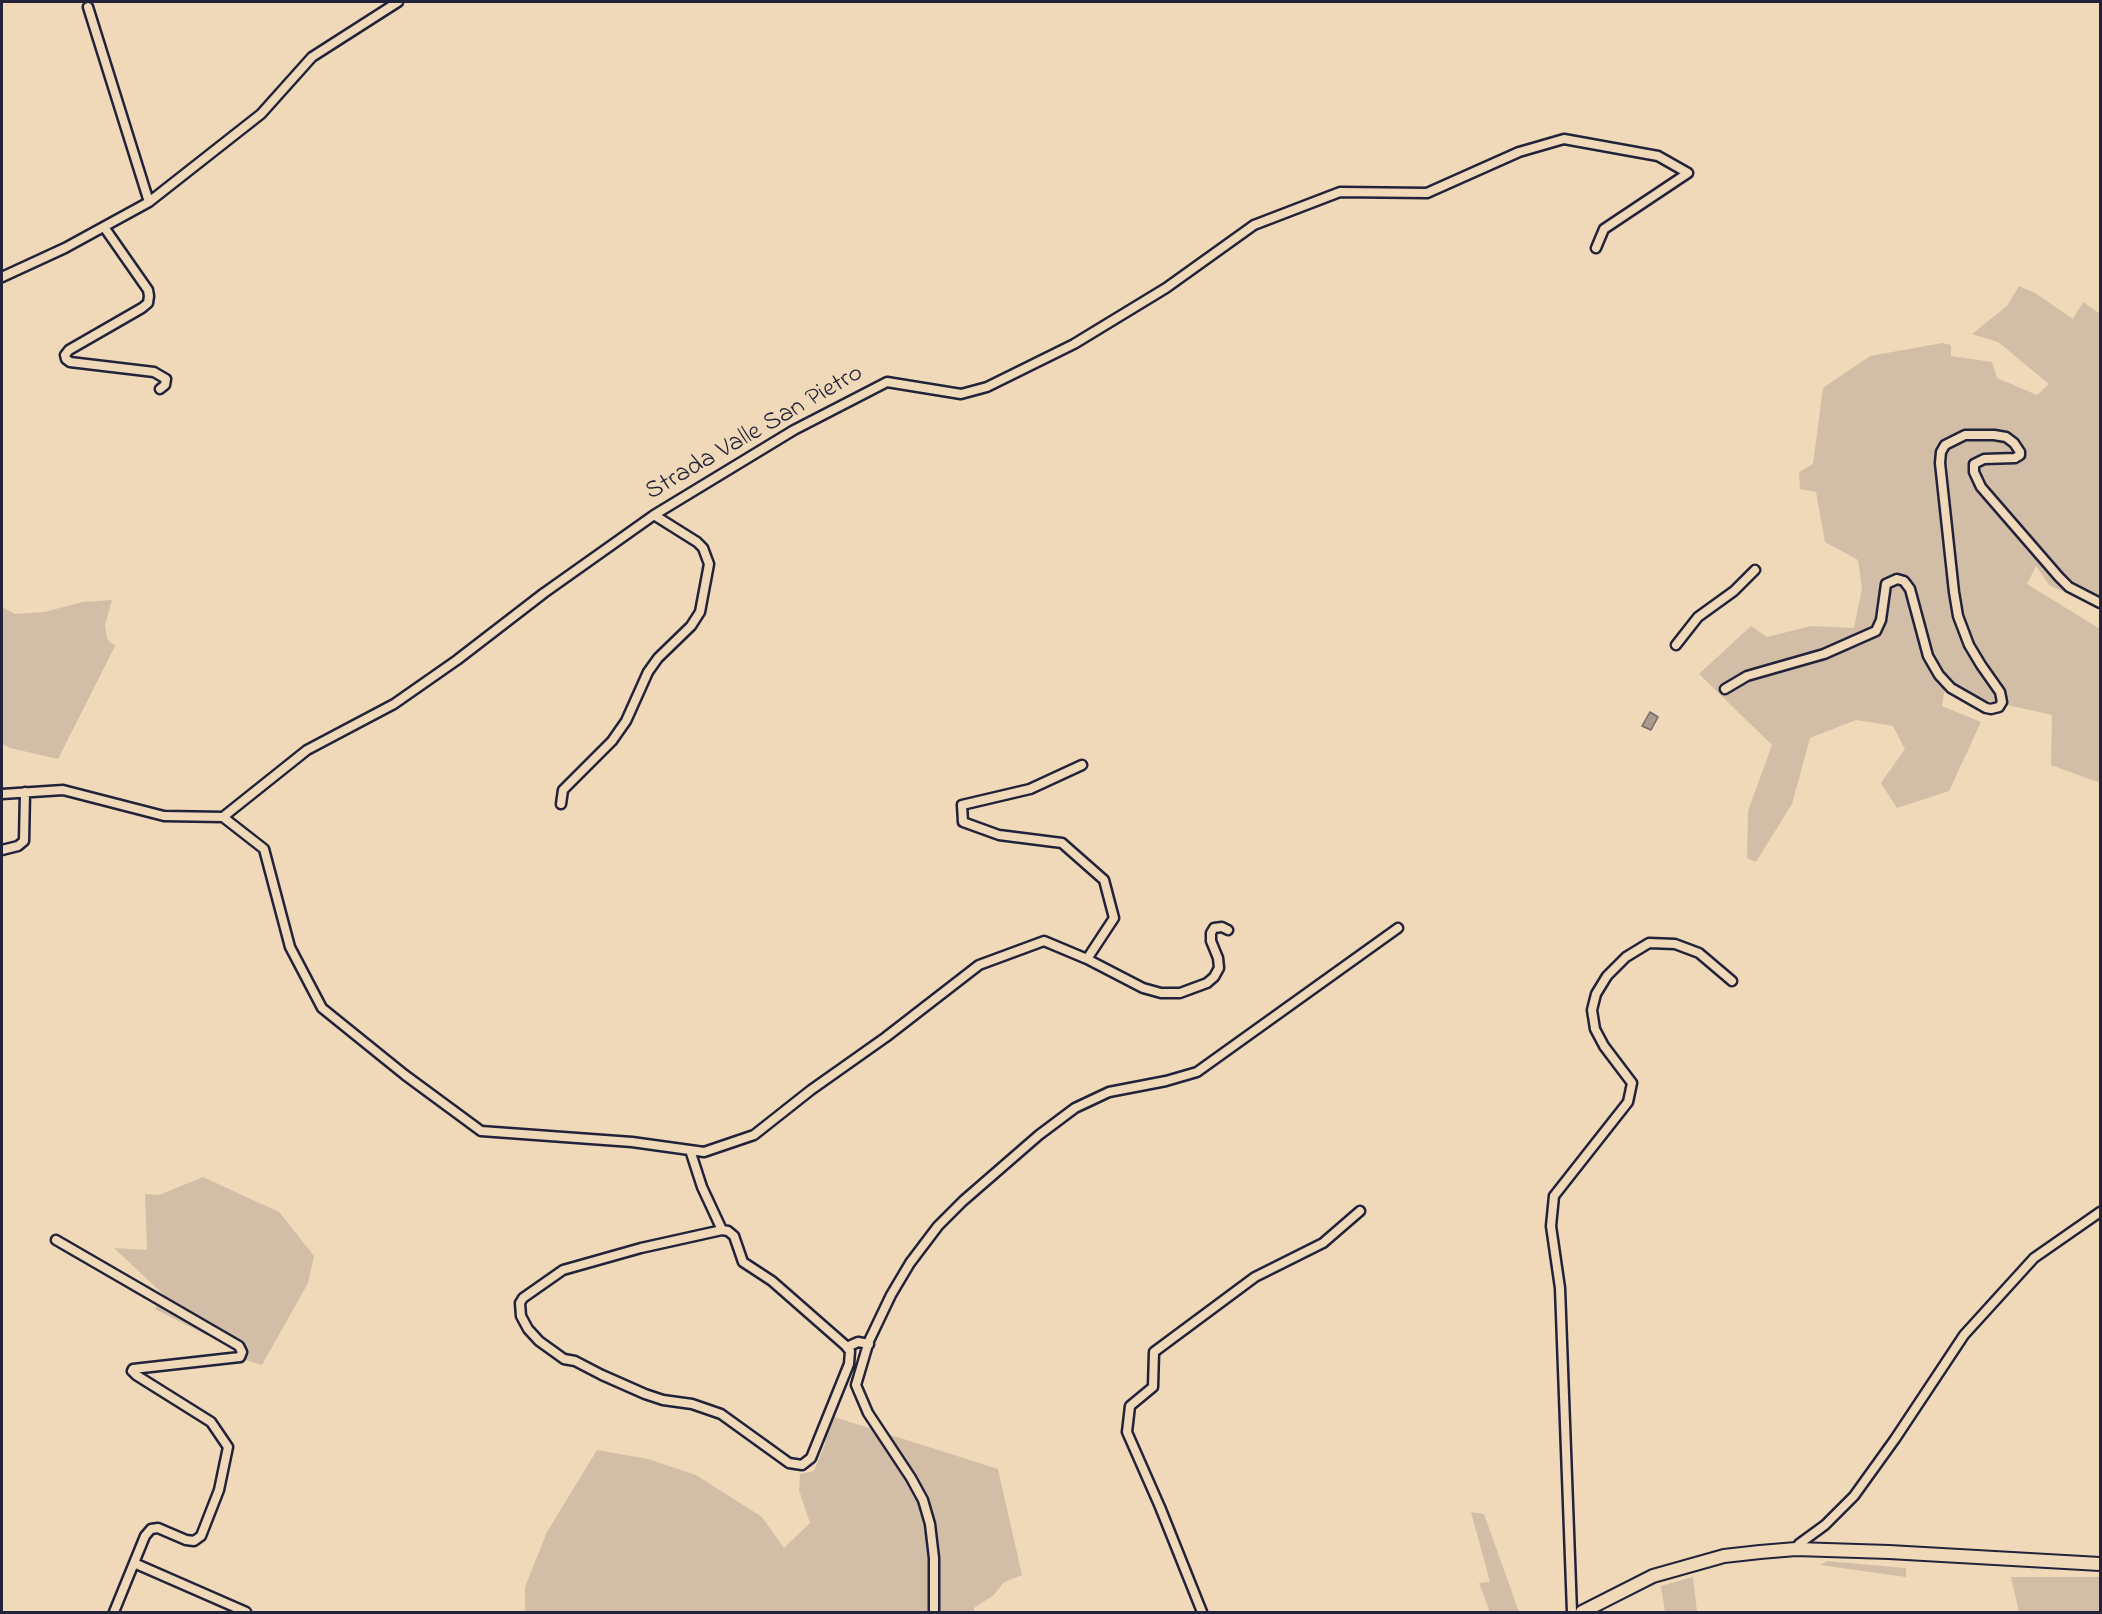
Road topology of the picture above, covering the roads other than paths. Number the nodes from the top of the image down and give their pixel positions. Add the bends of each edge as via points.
1 (398, 2) edge
2 (88, 7) dead end
3 (149, 202) junction
4 (104, 227) junction
5 (1596, 248) dead end
6 (2, 277) edge
7 (160, 389) dead end
8 (654, 515) junction
9 (1755, 570) dead end
10 (2100, 603) edge
11 (1676, 645) dead end
12 (1725, 689) dead end
13 (1082, 765) dead end
14 (25, 792) junction
15 (2, 794) edge
16 (561, 804) dead end
17 (223, 817) junction
18 (2, 850) edge
19 (1398, 928) dead end
20 (1228, 930) dead end
21 (1088, 959) junction
22 (1732, 981) dead end
23 (690, 1150) junction
24 (1360, 1211) dead end
25 (2100, 1212) edge
26 (722, 1230) junction
27 (57, 1240) dead end
28 (869, 1344) junction
29 (847, 1347) junction
30 (1796, 1549) junction
31 (134, 1563) junction
32 (2100, 1564) edge
33 (114, 1612) edge
34 (246, 1612) edge
35 (934, 1612) edge
36 (1202, 1612) edge
37 (1572, 1612) edge
38 (1582, 1612) edge

1 - 3 street via 312,57 261,114
2 - 3 street
3 - 4 street
4 - 6 street
4 - 7 street via 148,290 147,303 69,350 66,359 154,372 166,379
5 - 8 street, Strada Valle San Pietro via 1604,229 1688,173 1658,156 1564,139 1519,152 1427,193 1340,192 1254,225 1166,288 1074,344 987,387 961,394 887,382 794,430
8 - 16 street via 703,548 709,564 700,612 658,658 626,721 564,790
8 - 17 street, Strada Valle San Pietro via 394,704 307,750
9 - 11 street via 1698,617
10 - 12 street via 2069,587 1981,487 1974,464 1984,459 2015,458 2020,452 2014,442 1994,435 1965,435 1945,445 1940,463 1954,592 1958,616 1970,645 2000,692 2002,704 1986,708 1951,688 1939,675 1928,656 1910,589 1897,579 1886,584 1876,631 1824,654 1747,676
13 - 21 street via 1030,789 962,805 963,822 999,835 1062,843 1104,880 1114,918
14 - 15 street
14 - 17 street via 63,790 164,816
14 - 18 street via 24,841
17 - 23 street via 264,849 290,947 322,1008 481,1131
19 - 28 street via 1197,1072 1098,1096 1039,1135 938,1226 909,1263
20 - 21 street via 1214,927 1210,933 1219,968 1214,977 1180,993 1143,988
21 - 23 street via 1044,941 979,965 754,1135 704,1152
22 - 37 street via 1699,953 1675,944 1649,943 1626,957 1596,994 1592,1010 1595,1029 1632,1083 1628,1102 1554,1196 1551,1226 1560,1288
23 - 26 street
24 - 36 street via 1323,1243 1255,1277 1154,1352 1153,1387 1130,1406 1127,1432
25 - 30 street via 2034,1258 1964,1335 1854,1496
26 - 29 street via 734,1236 743,1262 772,1281
26 - 29 street via 563,1270 523,1298 520,1309 524,1323 539,1341 564,1359 645,1394 721,1414 798,1466 811,1458 849,1364 851,1353
27 - 31 street via 239,1346 242,1352 240,1357 133,1369 136,1375 211,1422 228,1447 219,1490 201,1536 194,1541 186,1540 158,1528 151,1529
28 - 29 street via 858,1342
28 - 35 street via 856,1385 868,1413 923,1500 934,1558
30 - 32 street
30 - 38 street via 1724,1556 1683,1566 1653,1576
31 - 33 street
31 - 34 street

